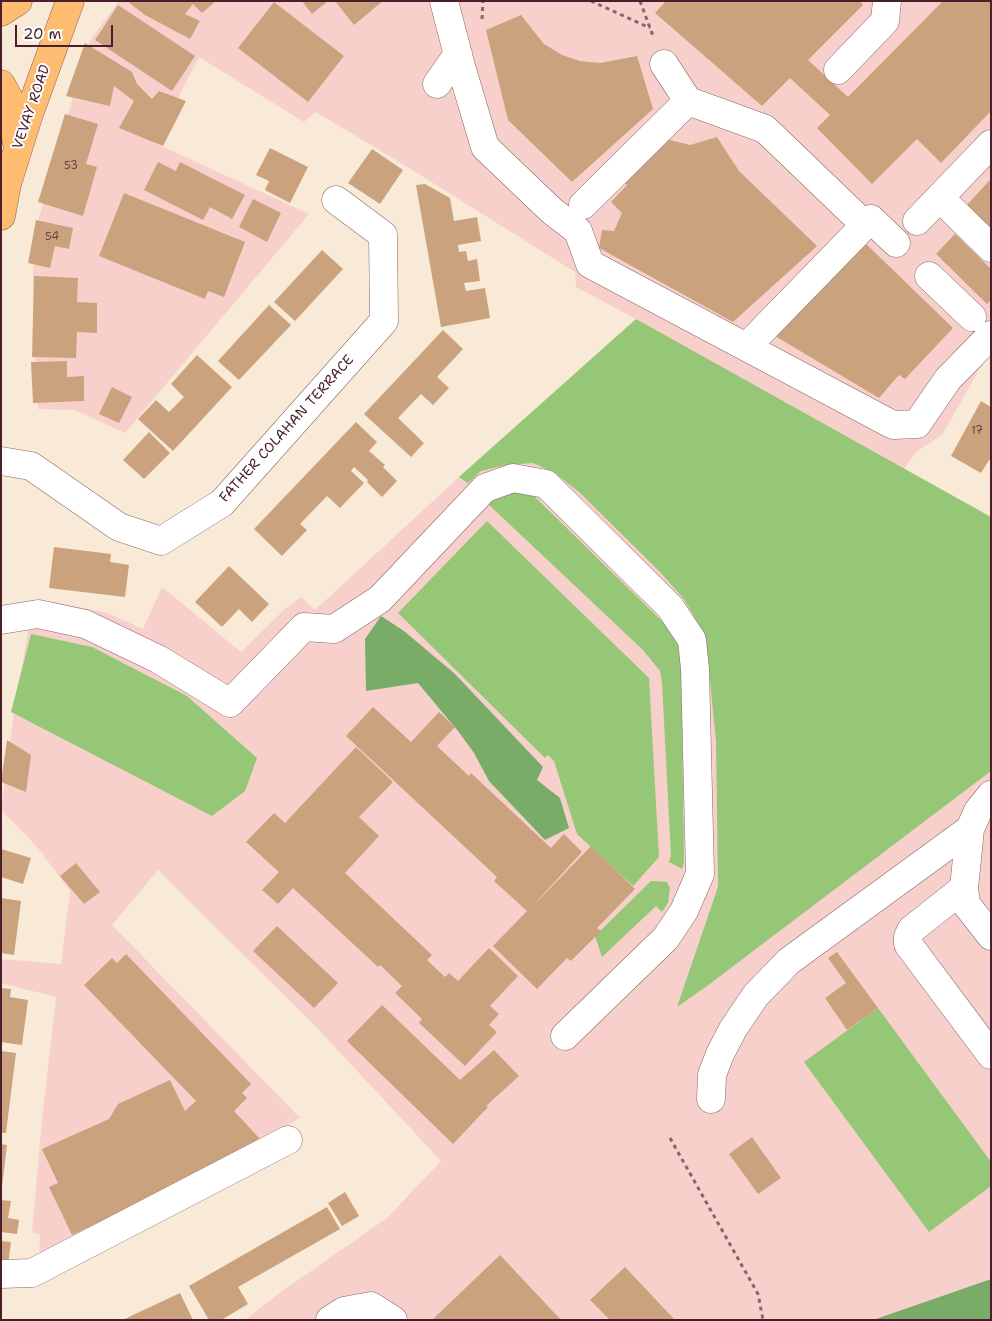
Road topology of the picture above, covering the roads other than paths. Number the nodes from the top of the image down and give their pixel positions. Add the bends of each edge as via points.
1 (18, 1) edge
2 (70, 1) edge
3 (444, 1) edge
4 (887, 1) edge
5 (1, 12) edge
6 (458, 54) junction
7 (664, 64) dead end
8 (838, 70) dead end
9 (1, 84) edge
10 (437, 84) dead end
11 (688, 100) junction
12 (991, 144) edge
13 (18, 149) junction
14 (940, 198) junction
15 (336, 200) dead end
16 (583, 205) dead end
17 (1, 216) edge
18 (917, 222) dead end
19 (865, 225) junction
20 (896, 243) dead end
21 (991, 248) edge
22 (929, 276) dead end
23 (981, 326) edge
24 (755, 338) dead end
25 (1, 461) edge
26 (1, 620) edge
27 (991, 795) edge
28 (970, 829) junction
29 (964, 888) junction
30 (991, 936) edge
31 (565, 1036) dead end
32 (991, 1055) edge
33 (711, 1099) dead end
34 (288, 1140) dead end
35 (1, 1274) edge
36 (330, 1320) edge
37 (393, 1320) edge

1 - 5 main road
2 - 13 main road, VEVAY ROAD
3 - 6 street
4 - 8 street via 885,21
6 - 10 street
6 - 23 street via 485,147 552,211 578,231 590,264 788,360 893,425 917,424
7 - 11 street
9 - 13 main road via 10,101
11 - 16 street
11 - 19 street via 766,129
12 - 14 street
13 - 17 main road, VEVAY ROAD
14 - 18 street
14 - 21 street
15 - 25 street, FATHER COLAHAN TERRACE via 383,235 384,321 222,503 161,541 119,527 31,466
19 - 20 street via 871,219
19 - 24 street
22 - 23 street
26 - 31 street via 38,614 85,624 158,659 230,704 304,627 334,629 380,599 485,488 513,478 546,484 670,607 692,640 695,669 700,874 684,911 666,938
27 - 28 street via 978,811
28 - 29 street
28 - 33 street via 789,961 756,995 720,1054 712,1075
29 - 30 street via 966,904
29 - 32 street via 911,930 908,944
34 - 35 street via 32,1273
36 - 37 street via 344,1311 372,1306

